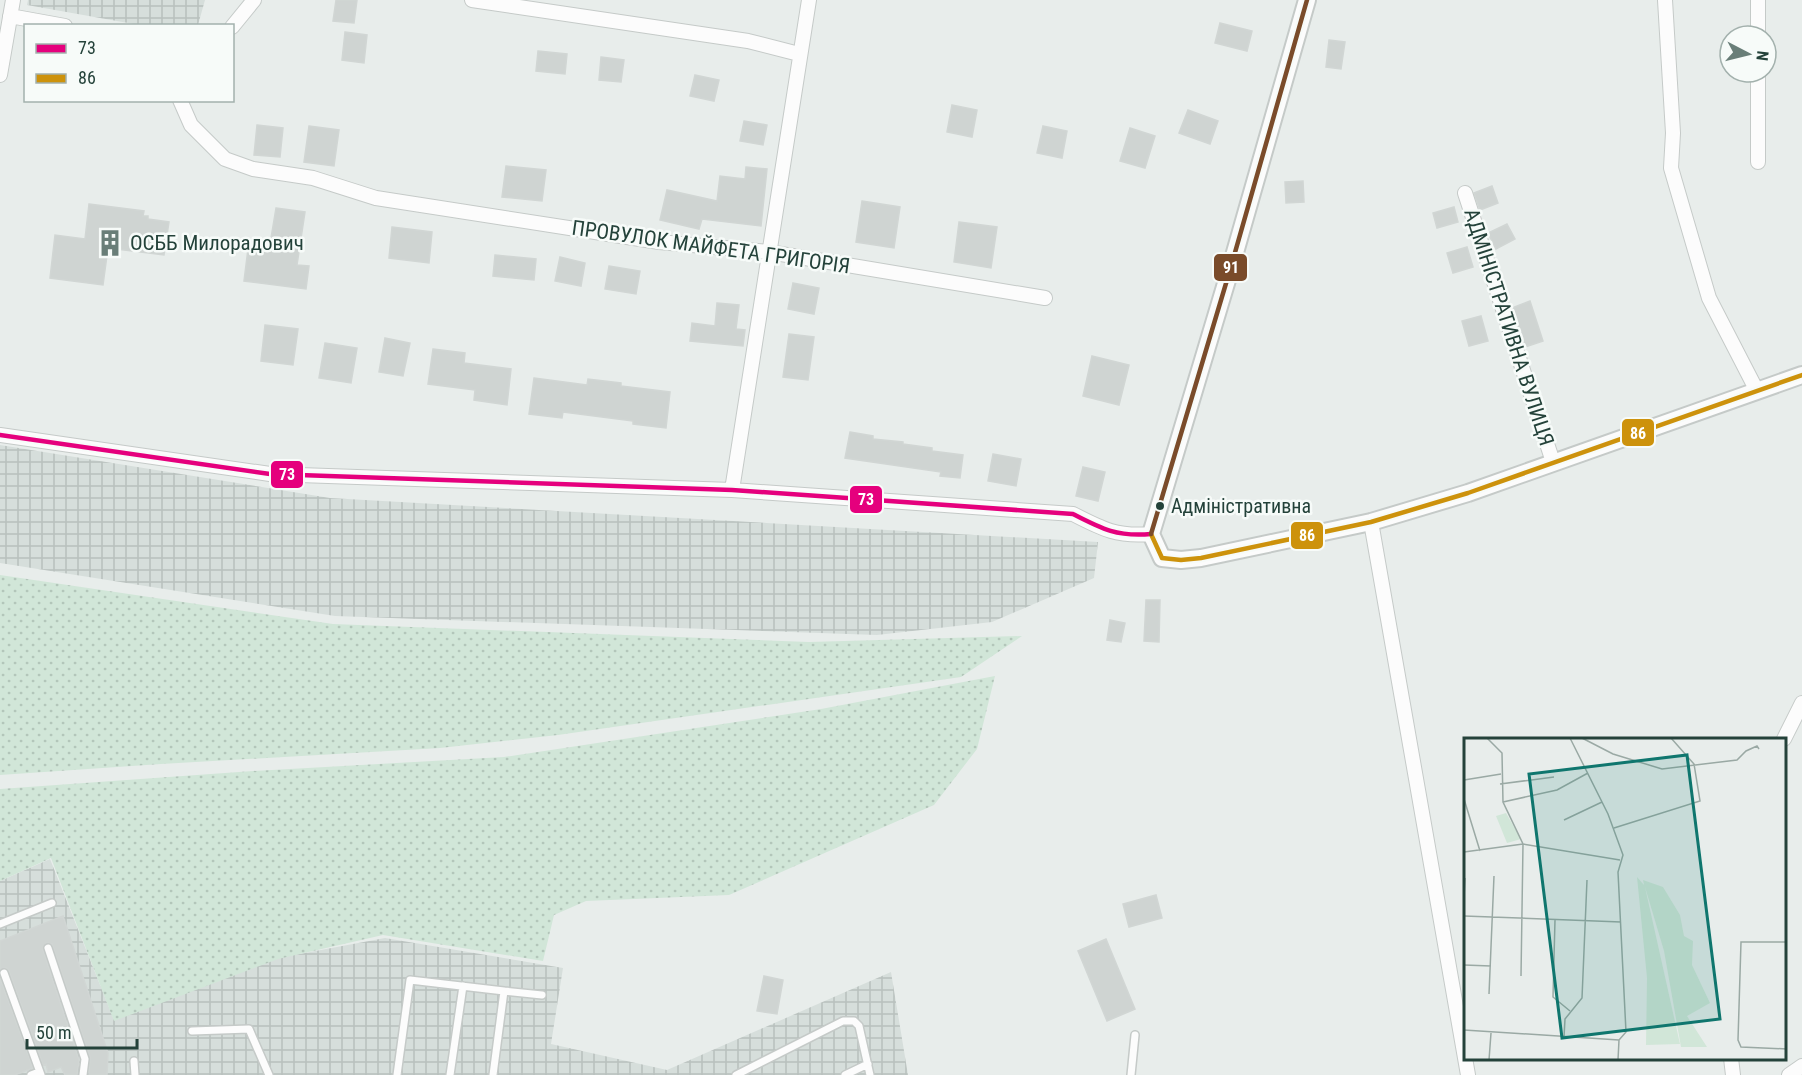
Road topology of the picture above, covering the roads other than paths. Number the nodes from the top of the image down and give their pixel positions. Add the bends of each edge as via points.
1 (13, 0) edge
2 (254, 0) edge
3 (472, 0) edge
4 (808, 0) edge
5 (1307, 0) edge
6 (1665, 0) edge
7 (1758, 0) edge
8 (10, 16) junction
9 (54, 24) edge
10 (1758, 24) edge
11 (234, 25) edge
12 (799, 54) junction
13 (0, 75) edge
14 (1758, 84) edge
15 (181, 102) edge
16 (1758, 162) dead end
17 (1465, 193) dead end
18 (769, 252) junction
19 (1045, 298) dead end
20 (1802, 375) edge
21 (1757, 391) junction
22 (0, 435) edge
23 (1553, 462) junction
24 (732, 490) junction
25 (1371, 522) junction
26 (1151, 534) junction
27 (1802, 703) edge
28 (1784, 738) edge
29 (52, 903) dead end
30 (0, 924) edge
31 (48, 948) dead end
32 (4, 973) dead end
33 (463, 986) junction
34 (504, 991) junction
35 (542, 995) dead end
36 (192, 1031) dead end
37 (1135, 1035) dead end
38 (1464, 1052) edge
39 (1465, 1060) edge
40 (1731, 1060) edge
41 (134, 1061) dead end
42 (868, 1064) junction
43 (1802, 1066) edge
44 (40, 1073) edge
45 (31, 1075) edge
46 (83, 1075) edge
47 (135, 1075) edge
48 (269, 1075) edge
49 (397, 1075) edge
50 (450, 1075) edge
51 (493, 1075) edge
52 (736, 1075) edge
53 (845, 1075) edge
54 (870, 1075) edge
55 (1131, 1075) edge
56 (1468, 1075) edge
57 (1733, 1075) edge
58 (1789, 1075) edge

1 - 8 street
2 - 11 street
3 - 12 street via 748,41
4 - 12 street
5 - 26 street
6 - 21 street via 1673,133 1671,168 1709,298
7 - 10 street
8 - 9 street
8 - 13 street
12 - 18 street
14 - 16 street
15 - 18 street, ПРОВУЛОК МАЙФЕТА ГРИГОРІЯ via 191,125 225,159 253,169 313,178 376,198 659,242
17 - 23 street, АДМІНІСТРАТИВНА ВУЛИЦЯ
18 - 19 street, ПРОВУЛОК МАЙФЕТА ГРИГОРІЯ
18 - 24 street
20 - 21 street
21 - 23 street
22 - 24 street via 270,474
23 - 25 street via 1468,494
24 - 26 street via 1073,514 1106,531 1133,536
25 - 26 street via 1181,560 1162,558
25 - 38 street
27 - 28 street
29 - 30 lane
31 - 46 lane via 85,1059
32 - 44 lane
33 - 34 lane
33 - 49 lane via 410,980
33 - 50 lane
34 - 35 lane
34 - 51 lane
36 - 48 lane via 249,1029
37 - 55 lane
39 - 56 street
40 - 57 street
41 - 47 lane
42 - 52 lane via 860,1026 854,1021 843,1021
42 - 53 lane
42 - 54 lane
43 - 58 street
44 - 45 lane

